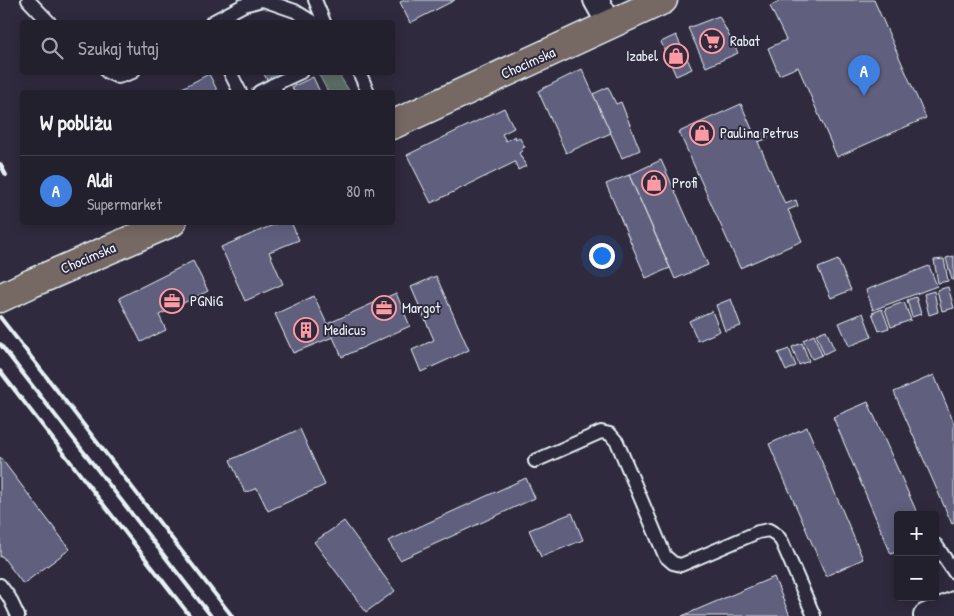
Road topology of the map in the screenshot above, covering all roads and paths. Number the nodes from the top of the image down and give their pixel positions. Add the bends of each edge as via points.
1 (28, 0) edge
2 (262, 0) edge
3 (315, 0) edge
4 (596, 0) edge
5 (663, 0) edge
6 (48, 20) edge
7 (216, 20) edge
8 (310, 20) edge
9 (323, 20) edge
10 (610, 25) junction
11 (232, 75) edge
12 (296, 75) edge
13 (360, 75) edge
14 (275, 89) edge
15 (239, 90) edge
16 (367, 90) edge
17 (395, 124) edge
18 (165, 225) edge
19 (0, 298) edge
20 (535, 461) dead end
21 (939, 549) edge
22 (954, 572) edge
23 (0, 585) edge
24 (954, 604) edge
25 (18, 616) edge
26 (814, 616) edge
27 (926, 616) edge

1 - 6 lane
2 - 7 lane
2 - 8 lane via 295,11
3 - 9 lane
4 - 10 street
5 - 10 main road, Chocimska
10 - 17 main road, Chocimska
11 - 15 lane
12 - 14 lane
13 - 16 lane
18 - 19 main road, Chocimska
20 - 26 lane via 601,432 610,434 618,442 665,556 681,565 769,530 782,542
21 - 22 lane
23 - 25 lane
24 - 27 street

